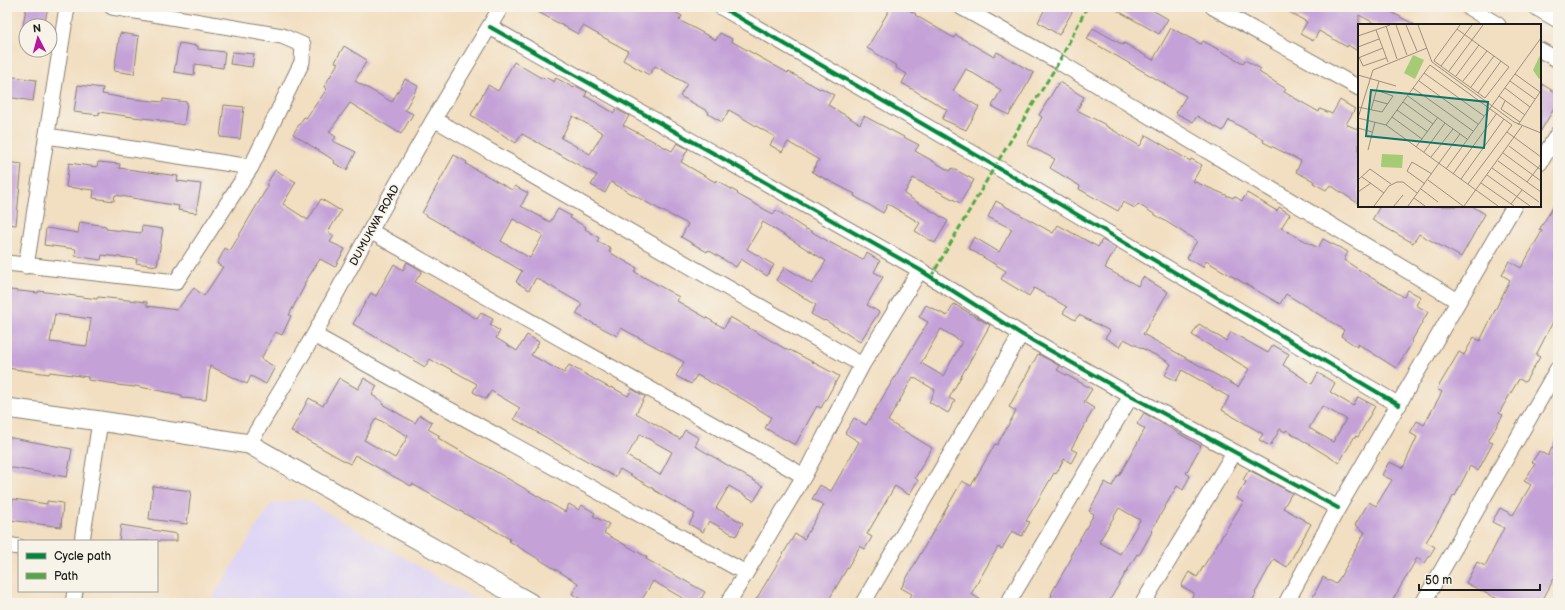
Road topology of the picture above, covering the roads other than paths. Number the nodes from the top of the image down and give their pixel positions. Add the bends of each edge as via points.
1 (67, 7) edge
2 (112, 7) edge
3 (501, 7) edge
4 (720, 7) edge
5 (961, 7) edge
6 (1213, 7) edge
7 (1468, 7) edge
8 (1539, 7) edge
9 (1558, 18) edge
10 (1496, 24) edge
11 (490, 26) junction
12 (1541, 51) edge
13 (1558, 60) edge
14 (1358, 87) edge
15 (434, 120) junction
16 (1558, 133) edge
17 (46, 136) junction
18 (1541, 161) edge
19 (251, 167) junction
20 (1513, 207) edge
21 (370, 231) junction
22 (7, 263) edge
23 (26, 266) junction
24 (920, 270) junction
25 (1458, 300) junction
26 (1021, 334) junction
27 (314, 335) junction
28 (862, 364) junction
29 (1558, 368) edge
30 (1131, 396) junction
31 (1399, 405) junction
32 (7, 408) edge
33 (100, 421) junction
34 (249, 444) junction
35 (1234, 453) junction
36 (804, 476) junction
37 (1338, 508) junction
38 (82, 540) edge
39 (7, 545) edge
40 (18, 547) edge
41 (746, 573) junction
42 (75, 592) edge
43 (73, 603) edge
44 (530, 603) edge
45 (728, 603) edge
46 (863, 603) edge
47 (1008, 603) edge
48 (1143, 603) edge
49 (1286, 603) edge
50 (1423, 603) edge

1 - 17 street
2 - 19 street via 282,36 303,45 302,62
3 - 11 street, DUMUKWA ROAD
4 - 31 street
5 - 25 street via 1059,62
6 - 14 street
7 - 10 street
8 - 9 street
11 - 15 street, DUMUKWA ROAD
11 - 24 street
12 - 13 street
15 - 21 street, DUMUKWA ROAD
15 - 28 street
16 - 18 street
17 - 19 street
17 - 23 street
19 - 23 street via 176,282
20 - 25 street
21 - 27 street, DUMUKWA ROAD
21 - 36 street
22 - 23 street
24 - 26 street
24 - 28 street
25 - 31 street
26 - 30 street
26 - 46 street
27 - 34 street, DUMUKWA ROAD
27 - 41 street
28 - 36 street
29 - 50 street
30 - 35 street
30 - 47 street
31 - 37 street
32 - 33 street
33 - 34 street
33 - 38 street
34 - 44 street
35 - 37 street
35 - 48 street
36 - 41 street
37 - 49 street
39 - 40 street
41 - 45 street
42 - 43 street

